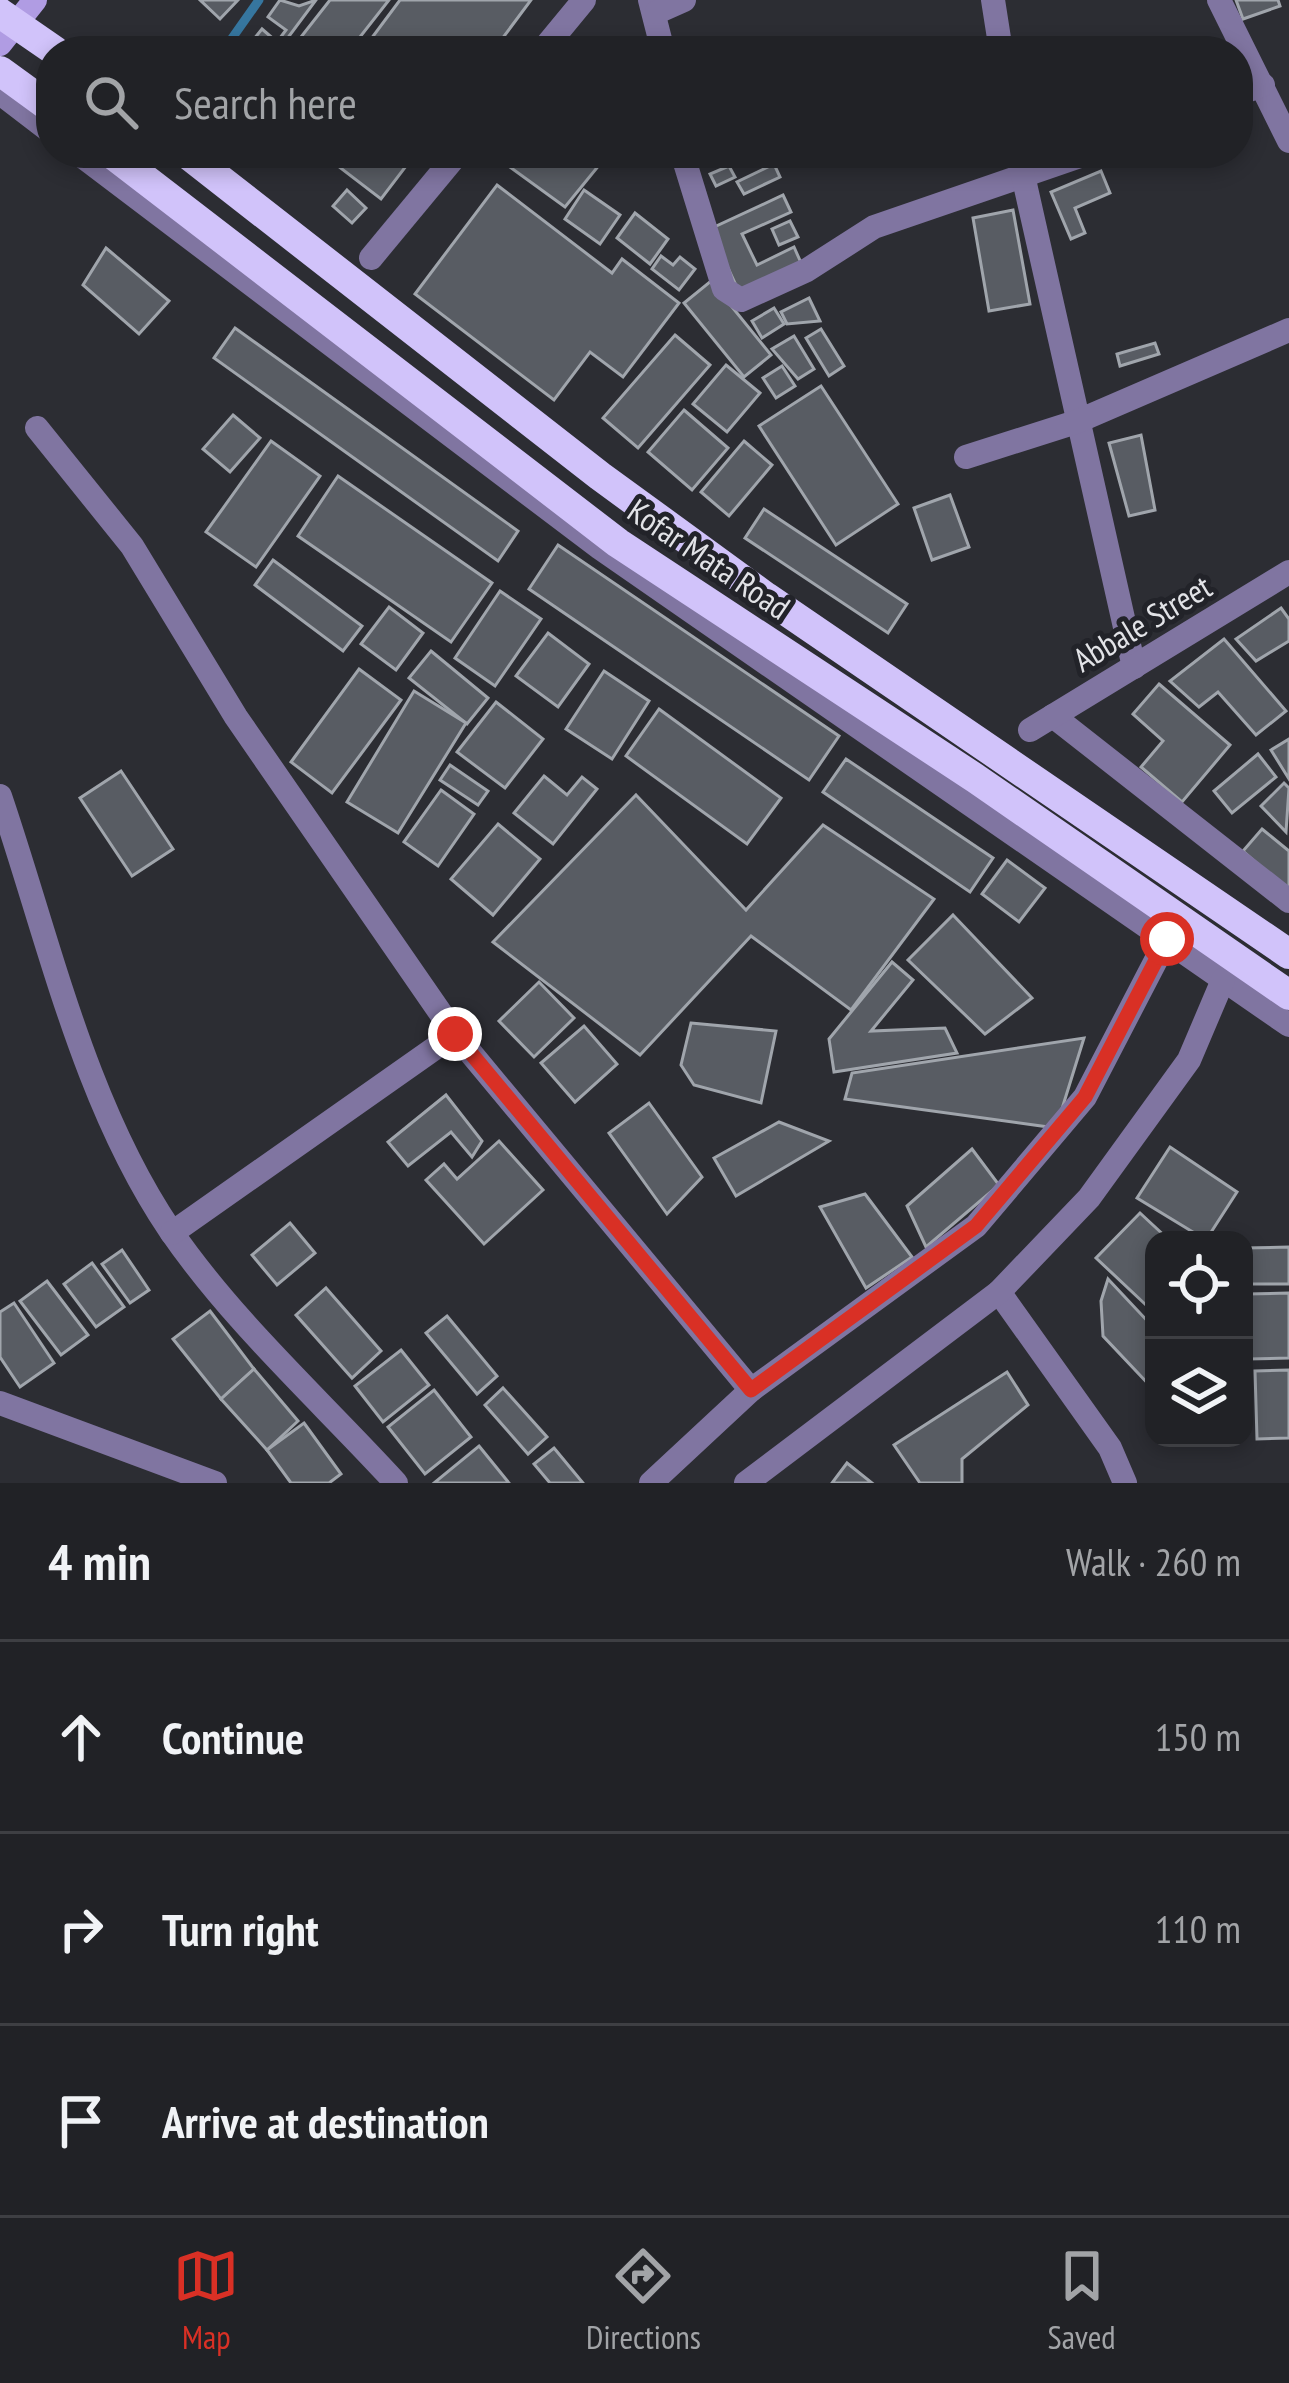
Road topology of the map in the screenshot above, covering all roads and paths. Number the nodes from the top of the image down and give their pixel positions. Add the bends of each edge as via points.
1 (584, 0) edge
2 (684, 0) edge
3 (993, 0) edge
4 (1219, 0) edge
5 (33, 1) edge
6 (653, 6) edge
7 (0, 13) edge
8 (554, 36) edge
9 (660, 36) edge
10 (999, 36) edge
11 (1238, 36) edge
12 (36, 38) edge
13 (0, 44) edge
14 (1253, 66) edge
15 (0, 70) edge
16 (1263, 85) junction
17 (1253, 89) edge
18 (0, 93) edge
19 (36, 97) edge
20 (36, 121) edge
21 (1289, 140) edge
22 (98, 168) edge
23 (130, 168) edge
24 (205, 168) edge
25 (446, 168) edge
26 (687, 168) edge
27 (1020, 168) edge
28 (1050, 168) edge
29 (1022, 179) junction
30 (371, 258) dead end
31 (1289, 330) edge
32 (1076, 422) junction
33 (38, 428) dead end
34 (966, 457) dead end
35 (1289, 572) edge
36 (1133, 667) junction
37 (1053, 716) junction
38 (1030, 730) dead end
39 (0, 796) edge
40 (1289, 901) edge
41 (1167, 939) junction
42 (1289, 953) edge
43 (1223, 980) junction
44 (1289, 995) edge
45 (1289, 1025) edge
46 (455, 1034) junction
47 (172, 1233) junction
48 (999, 1292) junction
49 (751, 1390) junction
50 (0, 1403) edge
51 (214, 1483) edge
52 (396, 1483) edge
53 (652, 1483) edge
54 (746, 1483) edge
55 (1125, 1483) edge

1 - 8 street
2 - 6 street
3 - 10 street
4 - 11 street
5 - 13 main road
6 - 9 street
7 - 12 main road
14 - 16 street
15 - 19 main road
16 - 17 street
16 - 21 street
18 - 20 street
22 - 41 street via 600,548
23 - 44 main road, Kofar Mata Road via 618,543
24 - 42 main road, Kofar Mata Road via 655,517
25 - 30 street
26 - 29 street via 724,289 741,299 874,227
27 - 29 street
28 - 29 street
29 - 32 street
31 - 32 street
32 - 34 street
32 - 36 street
33 - 46 street via 131,546 236,717
35 - 36 street, Abbale Street
36 - 37 street, Abbale Street
37 - 38 street, Abbale Street
37 - 40 street
39 - 47 street via 98,1087
41 - 43 street
41 - 49 street via 1085,1097 976,1226
43 - 45 street
43 - 48 street via 1189,1060 1089,1198
46 - 47 street
46 - 49 street
47 - 52 street
48 - 54 street
48 - 55 street via 1111,1448
49 - 53 street
50 - 51 street

